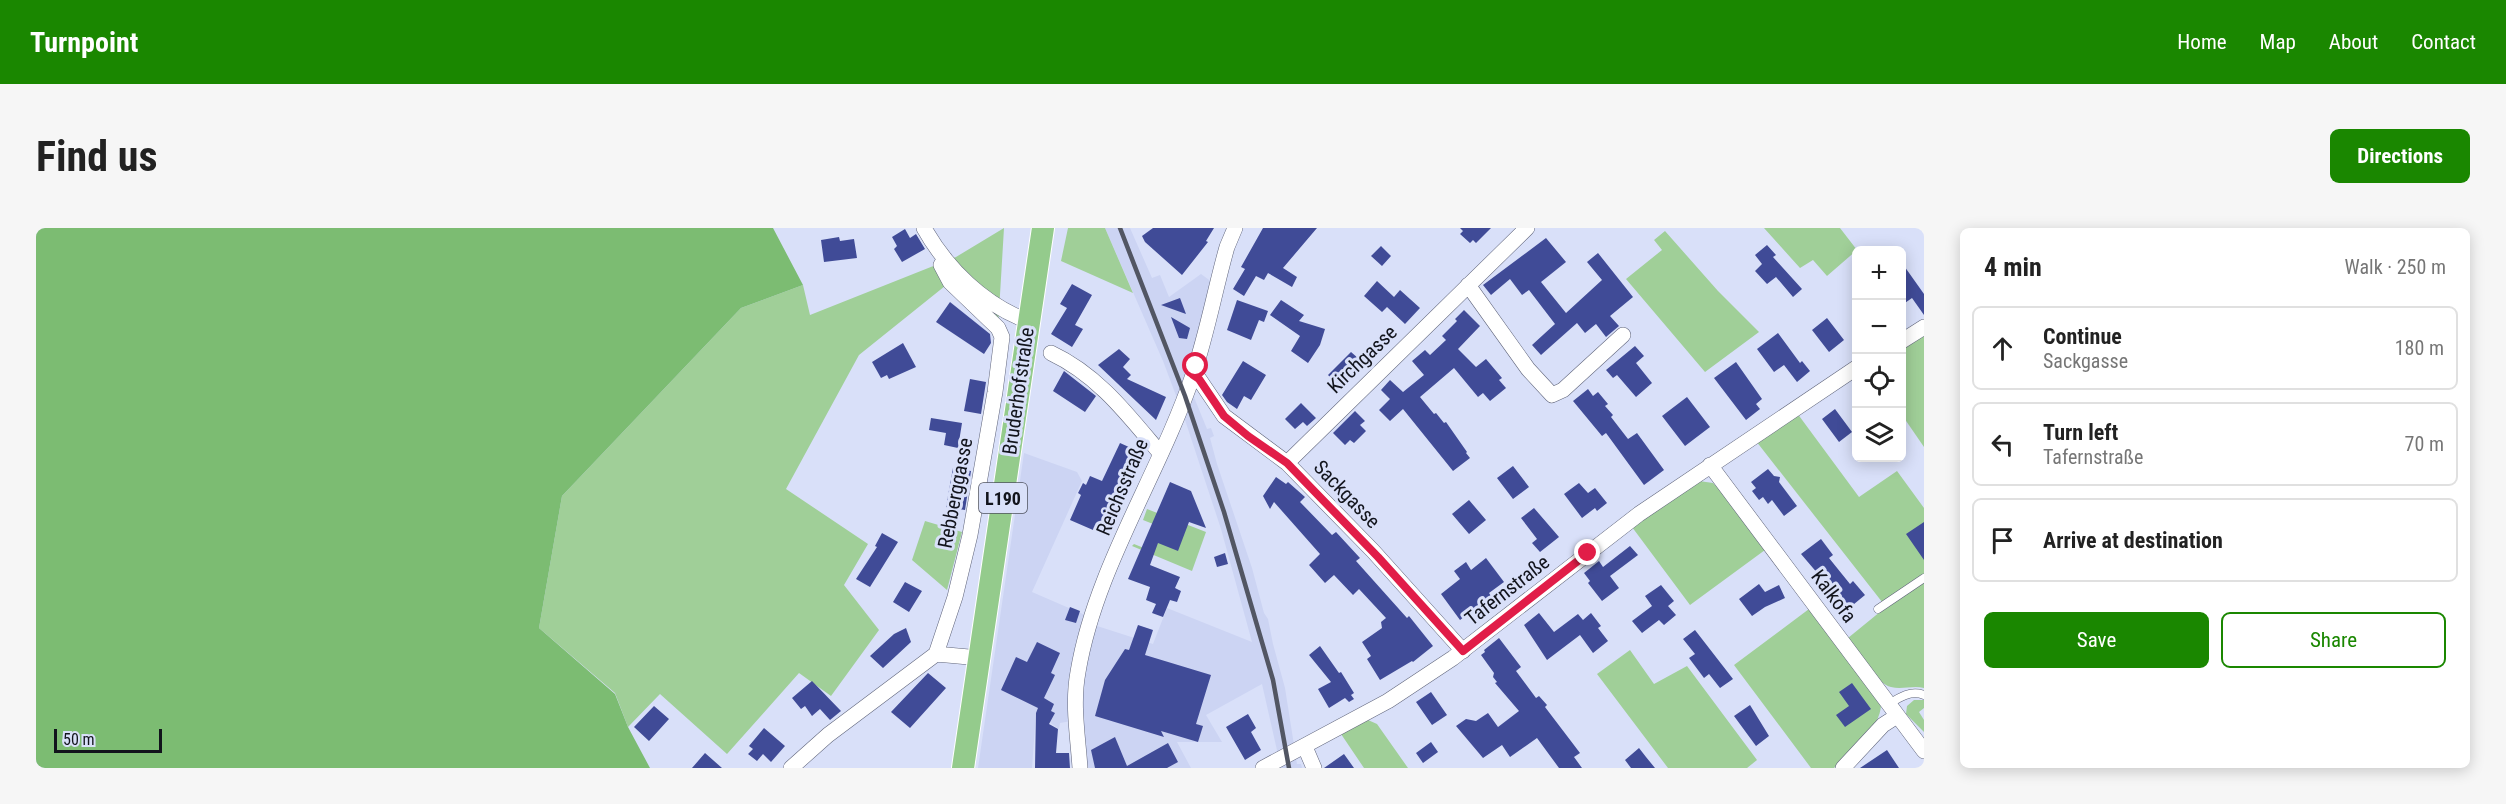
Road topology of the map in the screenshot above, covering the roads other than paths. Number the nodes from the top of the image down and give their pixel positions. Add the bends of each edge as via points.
1 (924, 228) edge
2 (1043, 228) edge
3 (1235, 228) edge
4 (1527, 228) edge
5 (945, 259) junction
6 (1467, 285) junction
7 (1028, 321) junction
8 (1924, 327) edge
9 (1623, 335) dead end
10 (1906, 338) edge
11 (1052, 353) dead end
12 (1852, 371) edge
13 (1193, 375) junction
14 (1160, 453) junction
15 (1287, 463) junction
16 (1710, 465) junction
17 (1924, 578) edge
18 (1878, 609) dead end
19 (1463, 651) junction
20 (936, 654) junction
21 (980, 658) junction
22 (1924, 695) edge
23 (1893, 710) junction
24 (1305, 747) junction
25 (1924, 751) edge
26 (791, 768) edge
27 (963, 768) edge
28 (1080, 768) edge
29 (1263, 768) edge
30 (1314, 768) edge
31 (1843, 768) edge

1 - 5 street
2 - 7 main road, Bruderhofstraße / L190
3 - 13 street, Reichsstraße
4 - 6 street, Kirchgasse
5 - 7 street via 982,296
5 - 20 street, Rebberggasse via 941,265 950,282 998,328 1002,337 970,535
6 - 9 street via 1528,369 1552,394 1563,390
6 - 15 street, Kirchgasse
7 - 21 main road, Bruderhofstraße / L190
8 - 10 street
11 - 14 street via 1094,380
12 - 16 street, Tafernstraße
13 - 14 street, Reichsstraße
13 - 15 street, Sackgasse via 1224,416
14 - 28 street, Reichsstraße via 1124,533 1083,647 1076,696
15 - 19 street, Sackgasse
16 - 19 street, Tafernstraße via 1639,514
16 - 23 street, Kalkofa
17 - 18 lane
19 - 24 street, Tafernstraße via 1388,701
20 - 21 street
20 - 26 street via 828,735
21 - 27 main road, Bruderhofstraße / L190
22 - 23 lane via 1902,696
23 - 25 street, Kalkofa
23 - 31 street
24 - 29 street, Tafernstraße
24 - 30 street

